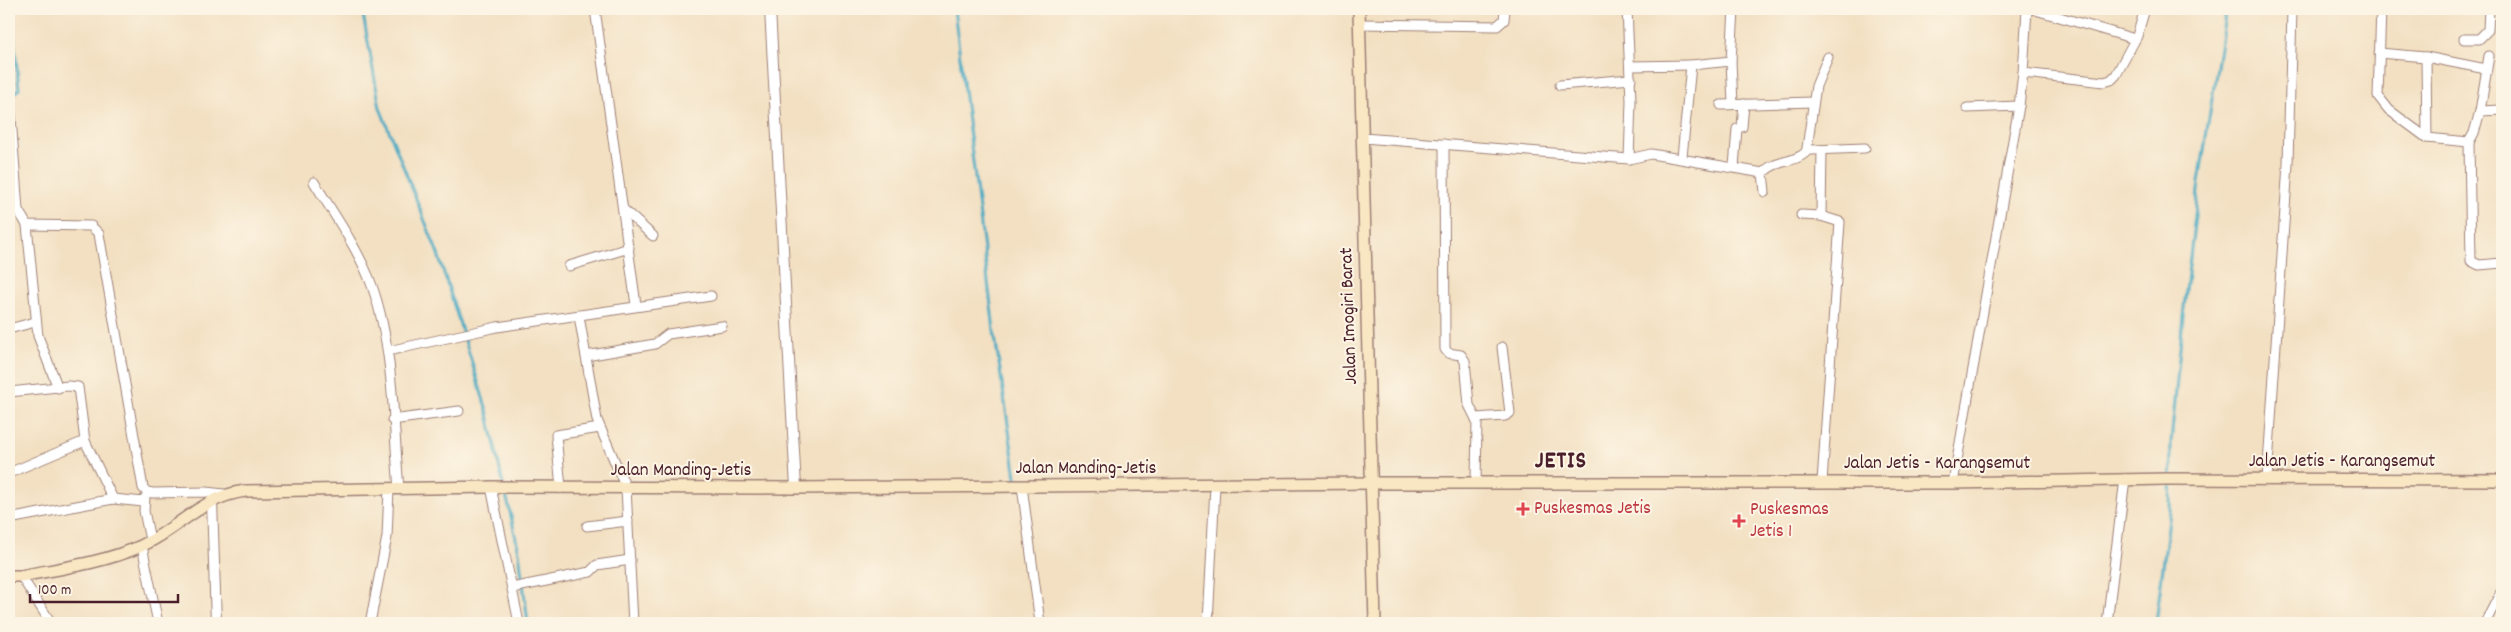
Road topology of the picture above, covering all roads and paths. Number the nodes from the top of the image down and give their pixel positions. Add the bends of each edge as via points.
1 (595, 9) edge
2 (770, 9) edge
3 (1359, 9) edge
4 (1505, 9) edge
5 (1627, 9) edge
6 (1734, 9) edge
7 (2027, 9) edge
8 (2032, 9) edge
9 (2145, 9) edge
10 (2292, 9) edge
11 (2381, 9) edge
12 (2489, 9) edge
13 (1359, 24) junction
14 (2135, 39) junction
15 (2464, 39) dead end
16 (2379, 53) junction
17 (2489, 56) dead end
18 (1828, 57) dead end
19 (2426, 57) junction
20 (1731, 61) junction
21 (1691, 65) junction
22 (1630, 66) junction
23 (2486, 69) junction
24 (2023, 73) junction
25 (1631, 79) junction
26 (1560, 85) dead end
27 (9, 91) edge
28 (1813, 102) junction
29 (1733, 104) junction
30 (1744, 104) junction
31 (1720, 105) dead end
32 (2019, 106) junction
33 (1967, 108) dead end
34 (2502, 110) edge
35 (2480, 111) junction
36 (1363, 138) junction
37 (2427, 138) junction
38 (2469, 142) junction
39 (1444, 144) junction
40 (1865, 148) dead end
41 (1808, 150) junction
42 (1822, 150) junction
43 (1682, 157) junction
44 (1629, 158) junction
45 (1734, 167) junction
46 (1762, 173) junction
47 (314, 182) dead end
48 (1765, 192) dead end
49 (623, 209) junction
50 (1801, 215) dead end
51 (1821, 216) junction
52 (27, 225) junction
53 (653, 236) dead end
54 (629, 248) junction
55 (2502, 263) edge
56 (570, 266) dead end
57 (711, 296) dead end
58 (636, 305) junction
59 (579, 316) junction
60 (36, 322) junction
61 (722, 326) dead end
62 (9, 329) edge
63 (1502, 348) dead end
64 (388, 351) junction
65 (586, 356) junction
66 (58, 388) junction
67 (9, 392) edge
68 (459, 411) dead end
69 (1476, 418) junction
70 (392, 420) junction
71 (600, 428) junction
72 (85, 441) junction
73 (9, 473) edge
74 (2125, 480) junction
75 (2267, 480) junction
76 (2502, 480) edge
77 (1822, 482) junction
78 (1372, 483) junction
79 (1476, 483) junction
80 (1953, 483) junction
81 (1019, 486) junction
82 (1215, 486) junction
83 (493, 487) junction
84 (561, 488) junction
85 (626, 488) junction
86 (796, 488) junction
87 (394, 489) junction
88 (147, 492) junction
89 (224, 494) junction
90 (113, 499) junction
91 (212, 501) junction
92 (144, 502) junction
93 (9, 519) edge
94 (628, 521) junction
95 (587, 526) dead end
96 (146, 543) junction
97 (630, 560) junction
98 (12, 574) edge
99 (514, 588) junction
100 (2502, 590) edge
101 (50, 623) edge
102 (158, 623) edge
103 (216, 623) edge
104 (370, 623) edge
105 (519, 623) edge
106 (633, 623) edge
107 (1040, 623) edge
108 (1208, 623) edge
109 (1375, 623) edge
110 (2107, 623) edge
111 (2485, 623) edge

1 - 49 street
2 - 86 street
3 - 13 main road, Jalan Imogiri Barat
4 - 13 street via 1504,20 1497,26
5 - 22 street
6 - 20 street
7 - 24 street
8 - 14 street
9 - 14 street
10 - 75 street via 2288,164
11 - 16 street
12 - 15 street via 2488,30 2478,39
13 - 36 main road, Jalan Imogiri Barat
14 - 24 street via 2110,80 2104,82
16 - 19 street
16 - 37 street via 2378,96 2381,102
17 - 23 street
18 - 28 street
19 - 23 street
19 - 37 street
20 - 21 street
20 - 29 street
21 - 22 street
21 - 43 street
22 - 25 street
23 - 35 street
24 - 32 street
25 - 26 street
25 - 44 street
27 - 52 street via 18,210
28 - 30 street
28 - 41 street via 1806,145
29 - 30 street
29 - 31 street
30 - 45 street
32 - 33 street
32 - 80 street
34 - 35 street
35 - 38 street
36 - 39 street
36 - 78 main road, Jalan Imogiri Barat
37 - 38 street
38 - 55 street via 2471,260 2479,265
39 - 44 street
39 - 69 street via 1445,348 1448,353 1463,357 1468,405
40 - 42 street
41 - 42 street
41 - 46 street via 1800,158 1776,164
42 - 51 street
43 - 44 street via 1651,154
43 - 45 street
45 - 46 street
46 - 48 street
47 - 64 street via 369,278
49 - 53 street
49 - 54 street
50 - 51 street
51 - 77 street via 1835,219 1839,224
52 - 60 street
52 - 88 street via 86,225 99,234 143,488
54 - 56 street
54 - 58 street
57 - 58 street
58 - 59 street
59 - 64 street via 476,332
59 - 65 street
60 - 62 street
60 - 66 street via 38,336
61 - 65 street via 668,334 655,344
63 - 69 street via 1510,413
64 - 70 street
65 - 71 street
66 - 67 street
66 - 72 street via 78,387
68 - 70 street
69 - 79 street
70 - 87 street
71 - 84 street via 556,435
71 - 85 street
72 - 73 street
72 - 90 street
74 - 75 main road, Jalan Jetis - Karangsemut
74 - 80 main road, Jalan Jetis - Karangsemut
74 - 110 street
75 - 76 main road, Jalan Jetis - Karangsemut
77 - 79 main road, Jalan Jetis - Karangsemut
77 - 80 main road, Jalan Jetis - Karangsemut
78 - 79 main road, Jalan Jetis - Karangsemut
78 - 82 main road, Jalan Manding-Jetis
78 - 109 main road, Jalan Imogiri Barat
81 - 82 main road, Jalan Manding-Jetis
81 - 86 main road, Jalan Manding-Jetis
81 - 107 street
82 - 108 street
83 - 84 main road, Jalan Manding-Jetis
83 - 87 main road, Jalan Manding-Jetis
83 - 99 street
84 - 85 main road, Jalan Manding-Jetis
85 - 86 main road, Jalan Manding-Jetis
85 - 94 street
87 - 89 main road, Jalan Manding-Jetis
87 - 104 street
88 - 89 street
88 - 92 street
89 - 91 main road, Jalan Manding-Jetis
90 - 92 street
90 - 93 street
91 - 96 main road, Jalan Manding-Jetis
91 - 103 street
92 - 96 street
94 - 95 street
94 - 97 street
96 - 98 main road, Jalan Manding-Jetis via 101,561
96 - 102 street
97 - 99 street via 596,565 590,572
97 - 106 street
98 - 101 street
99 - 105 street
100 - 111 street

